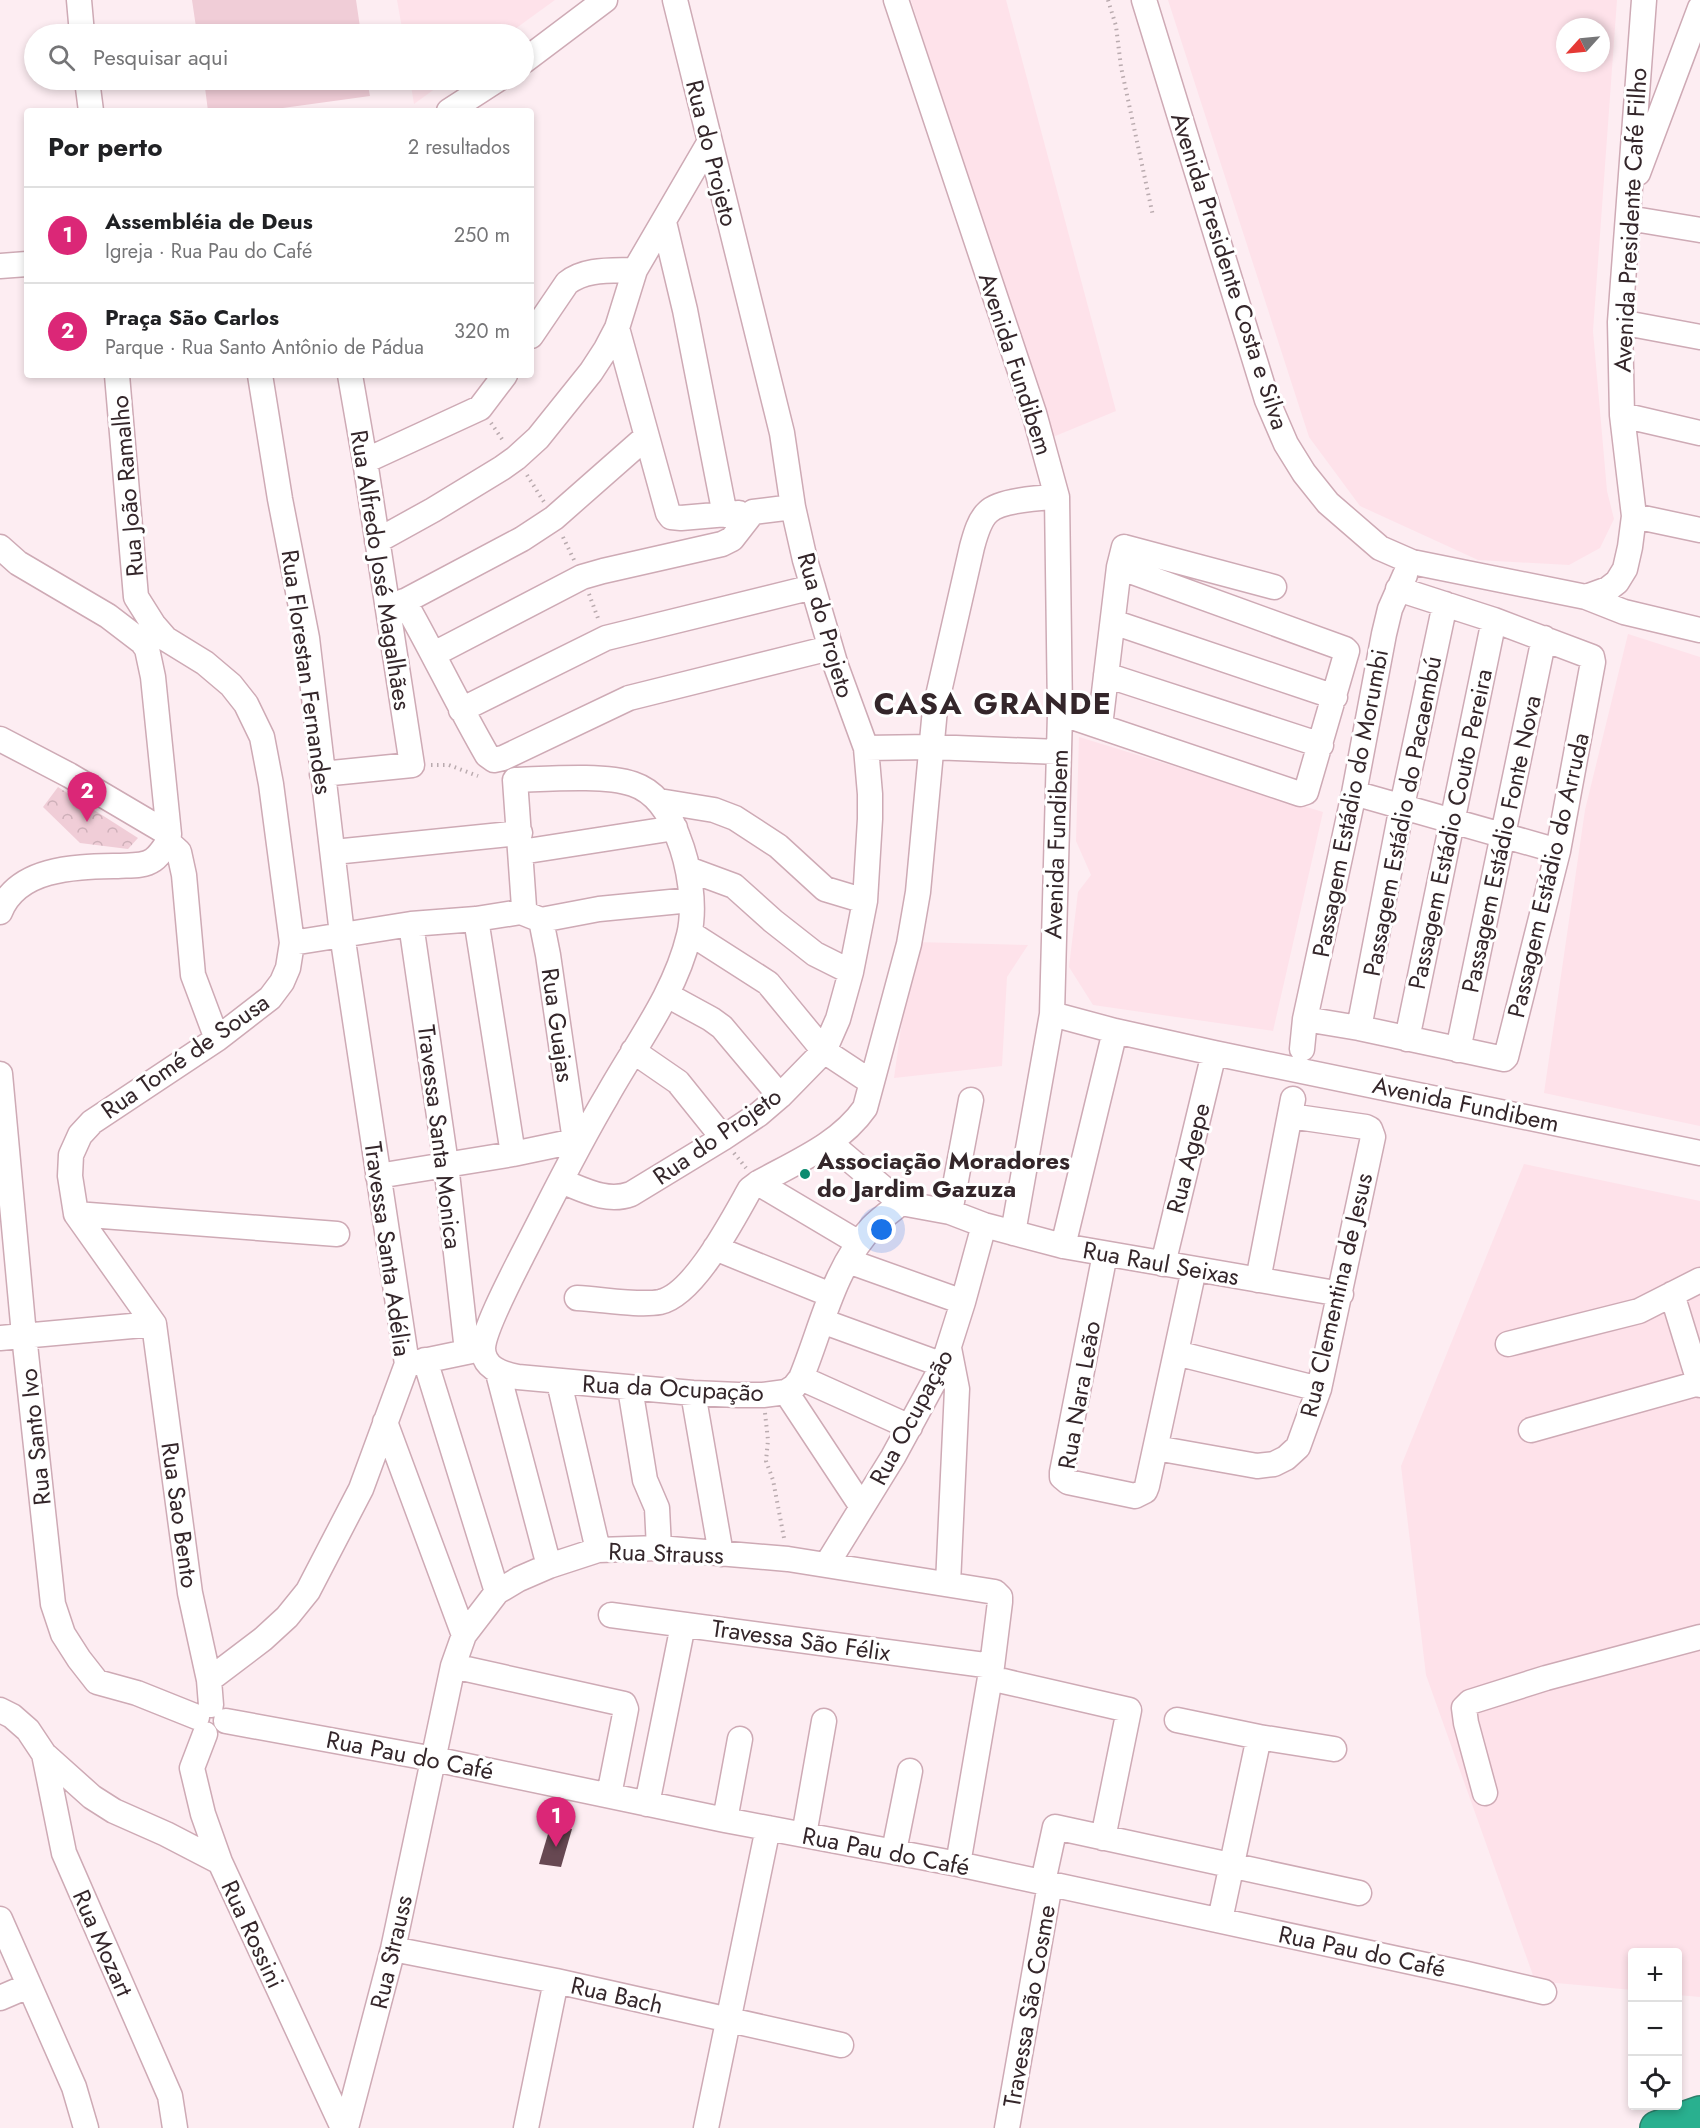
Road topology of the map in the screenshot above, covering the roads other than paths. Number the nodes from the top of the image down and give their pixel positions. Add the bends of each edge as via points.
1 (79, 0) edge
2 (605, 0) edge
3 (675, 0) edge
4 (896, 0) edge
5 (1144, 0) edge
6 (1644, 0) edge
7 (1700, 9) edge
8 (81, 24) edge
9 (534, 53) edge
10 (88, 90) edge
11 (482, 90) edge
12 (91, 108) edge
13 (454, 108) edge
14 (709, 142) junction
15 (1629, 206) junction
16 (664, 222) junction
17 (1700, 230) edge
18 (24, 264) edge
19 (0, 266) edge
20 (635, 270) junction
21 (1620, 322) junction
22 (617, 328) junction
23 (534, 332) edge
24 (1700, 337) edge
25 (117, 378) edge
26 (260, 378) edge
27 (351, 378) edge
28 (503, 378) edge
29 (1622, 415) junction
30 (1700, 433) edge
31 (646, 437) junction
32 (365, 461) junction
33 (1057, 497) junction
34 (793, 507) junction
35 (753, 512) junction
36 (725, 515) junction
37 (1634, 516) junction
38 (1700, 530) edge
39 (377, 541) junction
40 (0, 547) edge
41 (1412, 562) junction
42 (1119, 567) junction
43 (813, 587) junction
44 (1274, 587) dead end
45 (1398, 589) junction
46 (136, 597) junction
47 (1586, 597) junction
48 (1445, 604) junction
49 (396, 606) junction
50 (108, 616) junction
51 (1494, 620) junction
52 (1113, 622) junction
53 (1700, 630) edge
54 (1544, 638) junction
55 (830, 648) junction
56 (434, 654) junction
57 (205, 663) junction
58 (1106, 675) junction
59 (153, 677) junction
60 (1335, 697) junction
61 (461, 710) junction
62 (1060, 713) junction
63 (1100, 726) junction
64 (0, 739) edge
65 (1321, 745) junction
66 (931, 747) junction
67 (866, 748) junction
68 (1059, 752) junction
69 (322, 774) junction
70 (1354, 793) junction
71 (659, 801) junction
72 (1402, 806) junction
73 (1452, 820) junction
74 (675, 828) junction
75 (1503, 835) junction
76 (169, 838) junction
77 (521, 842) junction
78 (1558, 851) junction
79 (334, 852) junction
80 (688, 869) junction
81 (691, 900) junction
82 (865, 901) junction
83 (0, 912) edge
84 (531, 916) junction
85 (476, 919) junction
86 (411, 924) junction
87 (690, 933) junction
88 (342, 934) junction
89 (292, 943) junction
90 (851, 972) junction
91 (667, 995) junction
92 (1052, 1014) junction
93 (1305, 1019) junction
94 (1359, 1028) junction
95 (1115, 1031) junction
96 (217, 1038) junction
97 (1407, 1039) junction
98 (1302, 1049) dead end
99 (1458, 1050) junction
100 (633, 1051) junction
101 (824, 1051) junction
102 (1214, 1053) junction
103 (0, 1074) edge
104 (872, 1082) junction
105 (780, 1095) junction
106 (971, 1100) dead end
107 (723, 1138) junction
108 (830, 1143) junction
109 (574, 1147) junction
110 (1700, 1153) edge
111 (513, 1154) junction
112 (446, 1164) junction
113 (378, 1176) junction
114 (561, 1181) junction
115 (758, 1183) junction
116 (901, 1203) junction
117 (950, 1212) junction
118 (76, 1214) junction
119 (984, 1225) junction
120 (1013, 1233) junction
121 (337, 1234) dead end
122 (1063, 1246) junction
123 (715, 1248) junction
124 (853, 1252) junction
125 (1105, 1254) junction
126 (1163, 1264) junction
127 (1194, 1269) junction
128 (1258, 1280) junction
129 (1700, 1280) edge
130 (1341, 1294) junction
131 (1672, 1294) junction
132 (831, 1295) junction
133 (577, 1298) dead end
134 (963, 1302) junction
135 (822, 1321) junction
136 (154, 1324) junction
137 (24, 1335) junction
138 (0, 1338) edge
139 (1508, 1344) dead end
140 (475, 1350) junction
141 (1176, 1353) junction
142 (946, 1356) junction
143 (416, 1362) junction
144 (498, 1372) junction
145 (559, 1382) junction
146 (1700, 1384) edge
147 (794, 1385) junction
148 (630, 1388) junction
149 (1319, 1389) junction
150 (693, 1393) junction
151 (385, 1422) junction
152 (910, 1427) junction
153 (1531, 1430) dead end
154 (1156, 1448) junction
155 (862, 1508) junction
156 (659, 1548) junction
157 (597, 1550) junction
158 (721, 1554) junction
159 (827, 1564) junction
160 (549, 1566) junction
161 (948, 1584) junction
162 (497, 1592) junction
163 (611, 1615) dead end
164 (683, 1624) junction
165 (464, 1635) junction
166 (1700, 1637) edge
167 (453, 1666) junction
168 (998, 1674) junction
169 (209, 1680) junction
170 (0, 1710) edge
171 (210, 1719) junction
172 (1178, 1720) dead end
173 (824, 1721) dead end
174 (1259, 1737) junction
175 (741, 1739) dead end
176 (1334, 1749) dead end
177 (44, 1754) junction
178 (434, 1759) junction
179 (910, 1771) dead end
180 (1485, 1793) dead end
181 (609, 1796) junction
182 (647, 1804) junction
183 (203, 1814) junction
184 (725, 1820) junction
185 (768, 1828) junction
186 (166, 1834) junction
187 (804, 1835) junction
188 (1103, 1838) junction
189 (894, 1851) junction
190 (220, 1862) junction
191 (958, 1864) junction
192 (1231, 1867) junction
193 (1047, 1883) junction
194 (1359, 1893) dead end
195 (0, 1919) edge
196 (1220, 1920) junction
197 (393, 1949) junction
198 (556, 1981) junction
199 (28, 1986) junction
200 (1544, 1992) dead end
201 (0, 1998) edge
202 (729, 2020) junction
203 (841, 2045) dead end
204 (1700, 2113) edge
205 (86, 2128) edge
206 (175, 2128) edge
207 (344, 2128) edge
208 (526, 2128) edge
209 (706, 2128) edge
210 (1007, 2128) edge
211 (1657, 2128) edge

1 - 8 street
2 - 9 street
3 - 14 street, Rua do Projeto
4 - 33 street, Avenida Fundibem via 1034,412
5 - 41 street, Avenida Presidente Costa e Silva via 1267,400 1286,444 1304,473 1336,510 1380,548
6 - 15 street, Avenida Presidente Café Filho
7 - 15 street
10 - 12 street
11 - 13 street
14 - 16 street
14 - 34 street, Rua do Projeto via 782,433
15 - 17 street
15 - 21 street, Avenida Presidente Café Filho
16 - 20 street
16 - 36 street via 686,310
18 - 19 street
20 - 22 street
20 - 23 street via 574,277
21 - 24 street
21 - 29 street, Avenida Presidente Café Filho
22 - 31 street
22 - 39 street via 591,372 538,438 516,458
25 - 46 street, Rua João Ramalho
26 - 69 street, Rua Florestan Fernandes via 307,638
27 - 32 street, Rua Alfredo José Magalhães
28 - 32 street via 480,408
29 - 30 street
29 - 37 street, Avenida Presidente Café Filho
31 - 36 street via 671,517
31 - 49 street via 554,518
32 - 39 street, Rua Alfredo José Magalhães
33 - 62 street, Avenida Fundibem
33 - 66 street via 1017,500 988,512 978,529 935,709
34 - 35 street
34 - 43 street, Rua do Projeto
35 - 36 street
35 - 56 street via 732,539 722,544 582,578
37 - 38 street
37 - 47 street, Avenida Presidente Café Filho via 1625,569 1608,589
39 - 49 street, Rua Alfredo José Magalhães
40 - 50 street via 18,563
41 - 45 street, Passagem Estádio do Morumbi
41 - 47 street, Avenida Presidente Costa e Silva
42 - 44 street via 1126,546
42 - 52 street
42 - 60 street via 1345,649 1347,656
43 - 55 street, Rua do Projeto
43 - 61 street via 606,638
45 - 48 street, Passagem Estádio do Arruda
45 - 70 street, Passagem Estádio do Morumbi via 1384,634
46 - 50 street via 122,612
46 - 57 street, Rua Tomé de Sousa via 159,633
47 - 53 street, Avenida Presidente Costa e Silva via 1624,612
48 - 51 street, Passagem Estádio do Arruda
48 - 72 street, Passagem Estádio do Pacaembú
49 - 56 street
49 - 69 street, Rua Alfredo José Magalhães via 412,765
50 - 59 street via 142,642
51 - 54 street, Passagem Estádio do Arruda
51 - 73 street, Passagem Estádio Couto Pereira
52 - 58 street
52 - 60 street
54 - 75 street, Passagem Estádio Fonte Nova
54 - 78 street, Passagem Estádio do Arruda via 1593,658
55 - 61 street via 629,698 494,760 487,755
55 - 67 street, Rua do Projeto
56 - 61 street
57 - 59 street via 173,664
57 - 89 street, Rua Tomé de Sousa via 246,704 262,737
58 - 63 street
58 - 65 street
59 - 76 street
60 - 65 street
62 - 63 street
62 - 68 street, Avenida Fundibem
63 - 65 street via 1300,794 1306,792
64 - 76 street via 69,775
66 - 67 street
66 - 68 street
66 - 104 street via 918,892 909,944
67 - 82 street, Rua do Projeto via 870,802
68 - 92 street, Avenida Fundibem
69 - 79 street, Rua Florestan Fernandes
70 - 72 street
70 - 93 street, Passagem Estádio do Morumbi
71 - 74 street
71 - 77 street via 632,783 609,779 515,780
71 - 82 street via 714,810 735,818 778,846 825,889
72 - 73 street
72 - 94 street, Passagem Estádio do Pacaembú
73 - 75 street
73 - 97 street, Passagem Estádio Couto Pereira
74 - 77 street
74 - 80 street
75 - 78 street
75 - 99 street, Passagem Estádio Fonte Nova
76 - 83 street via 153,860 141,865 65,870 33,878 16,889
76 - 96 street via 179,852 184,875 193,975
77 - 79 street
77 - 84 street via 524,907
78 - 99 street, Passagem Estádio do Arruda via 1506,1057 1500,1060
79 - 88 street, Rua Florestan Fernandes
80 - 81 street
80 - 90 street via 735,886 815,954
81 - 84 street
81 - 87 street
82 - 90 street, Rua do Projeto
84 - 85 street
84 - 109 street, Rua Guajas via 548,955
85 - 86 street
85 - 111 street
86 - 88 street
86 - 112 street, Travessa Santa Monica
87 - 91 street
87 - 101 street via 768,983
88 - 89 street
88 - 113 street, Travessa Santa Adélia
89 - 96 street, Rua Tomé de Sousa via 288,968 270,998
90 - 101 street, Rua do Projeto
91 - 100 street
91 - 105 street via 722,1027
92 - 95 street, Avenida Fundibem
92 - 120 street
93 - 94 street, Passagem Estádio do Arruda
93 - 98 street, Passagem Estádio do Morumbi
94 - 97 street, Passagem Estádio do Arruda
95 - 102 street, Avenida Fundibem
95 - 122 street
96 - 118 street, Rua Tomé de Sousa via 92,1122 80,1135 71,1155
97 - 99 street, Passagem Estádio do Arruda
100 - 107 street via 678,1082
100 - 109 street
101 - 104 street
101 - 105 street, Rua do Projeto
102 - 110 street, Avenida Fundibem
102 - 126 street, Rua Agepe
103 - 137 street, Rua Santo Ivo
104 - 108 street via 866,1107
105 - 107 street, Rua do Projeto
106 - 117 street
107 - 114 street, Rua do Projeto via 620,1198 609,1198
108 - 115 street
108 - 116 street
109 - 111 street
109 - 114 street
111 - 112 street
112 - 113 street
112 - 140 street, Travessa Santa Monica
113 - 143 street, Travessa Santa Adélia
114 - 140 street
115 - 123 street
115 - 124 street
116 - 117 street
116 - 124 street via 873,1226
117 - 119 street
118 - 121 street
118 - 136 street, Rua Tomé de Sousa
119 - 120 street, Rua Raul Seixas
119 - 134 street, Rua Ocupação
120 - 122 street, Rua Raul Seixas
122 - 125 street, Rua Raul Seixas
123 - 132 street
123 - 133 street via 685,1289 660,1302
124 - 132 street
124 - 134 street
125 - 126 street, Rua Raul Seixas
125 - 154 street, Rua Nara Leão via 1062,1477 1068,1482 1135,1496 1147,1486
126 - 127 street, Rua Raul Seixas
127 - 128 street, Rua Raul Seixas
127 - 141 street
128 - 130 street, Rua Raul Seixas
128 - 130 street, Rua Clementina de Jesus via 1292,1107 1366,1127 1373,1137
129 - 131 street
130 - 149 street, Rua Clementina de Jesus
131 - 139 street via 1639,1311
131 - 146 street
132 - 135 street
134 - 142 street, Rua Ocupação
135 - 142 street
135 - 147 street
136 - 137 street
136 - 169 street, Rua Sao Bento via 190,1593
137 - 138 street
137 - 171 street, Rua Santo Ivo via 54,1604 63,1634 97,1682
140 - 143 street
140 - 144 street
141 - 149 street
141 - 154 street
142 - 152 street, Rua Ocupação
142 - 161 street via 957,1389
143 - 151 street, Travessa Santa Adélia
143 - 162 street
144 - 145 street, Rua da Ocupação
144 - 160 street
145 - 148 street, Rua da Ocupação
145 - 157 street
146 - 153 street
147 - 150 street, Rua da Ocupação via 762,1395
147 - 152 street
147 - 155 street
148 - 150 street, Rua da Ocupação
148 - 156 street via 645,1480 657,1508
149 - 154 street, Rua Clementina de Jesus via 1298,1447 1274,1464 1257,1466
150 - 158 street
151 - 165 street
151 - 169 street, Travessa Santa Adélia via 361,1489 308,1591 279,1625
152 - 155 street, Rua Ocupação
155 - 159 street, Rua Ocupação
156 - 157 street, Rua Strauss
156 - 158 street, Rua Strauss
157 - 160 street, Rua Strauss
158 - 159 street, Rua Strauss
159 - 161 street, Rua Strauss
160 - 162 street, Rua Strauss
161 - 168 street, Rua Strauss via 995,1592 1000,1598
162 - 165 street, Rua Strauss
163 - 164 street, Travessa São Félix
164 - 168 street, Travessa São Félix
164 - 182 street
165 - 167 street, Rua Strauss
166 - 180 street via 1470,1702 1464,1708 1466,1723
167 - 178 street, Rua Strauss
167 - 181 street via 624,1704
168 - 188 street, Travessa São Félix via 1129,1710
168 - 191 street
169 - 171 street, Rua Sao Bento
170 - 177 street via 28,1730
171 - 178 street, Rua Pau do Café
171 - 183 street, Rua Rossini via 192,1768
172 - 174 street
173 - 187 street
174 - 176 street
174 - 192 street
175 - 184 street
177 - 186 street via 92,1797
177 - 206 street, Rua Mozart via 64,1853 170,2096
178 - 181 street, Rua Pau do Café
178 - 197 street, Rua Strauss
179 - 189 street
181 - 182 street, Rua Pau do Café
182 - 184 street, Rua Pau do Café
183 - 186 street
183 - 190 street, Rua Rossini
184 - 185 street, Rua Pau do Café
185 - 187 street, Rua Pau do Café
185 - 202 street
186 - 190 street
187 - 189 street, Rua Pau do Café
188 - 192 street
188 - 193 street, Travessa São Cosme via 1055,1827
189 - 191 street, Rua Pau do Café
190 - 207 street, Rua Rossini
191 - 193 street, Rua Pau do Café
192 - 194 street
192 - 196 street
193 - 196 street, Rua Pau do Café
193 - 210 street, Travessa São Cosme
195 - 199 street
196 - 200 street, Rua Pau do Café
197 - 198 street, Rua Bach
197 - 207 street, Rua Strauss
198 - 202 street, Rua Bach
198 - 208 street
199 - 201 street
199 - 205 street via 74,2087
202 - 203 street, Rua Bach
202 - 209 street
204 - 211 highway

